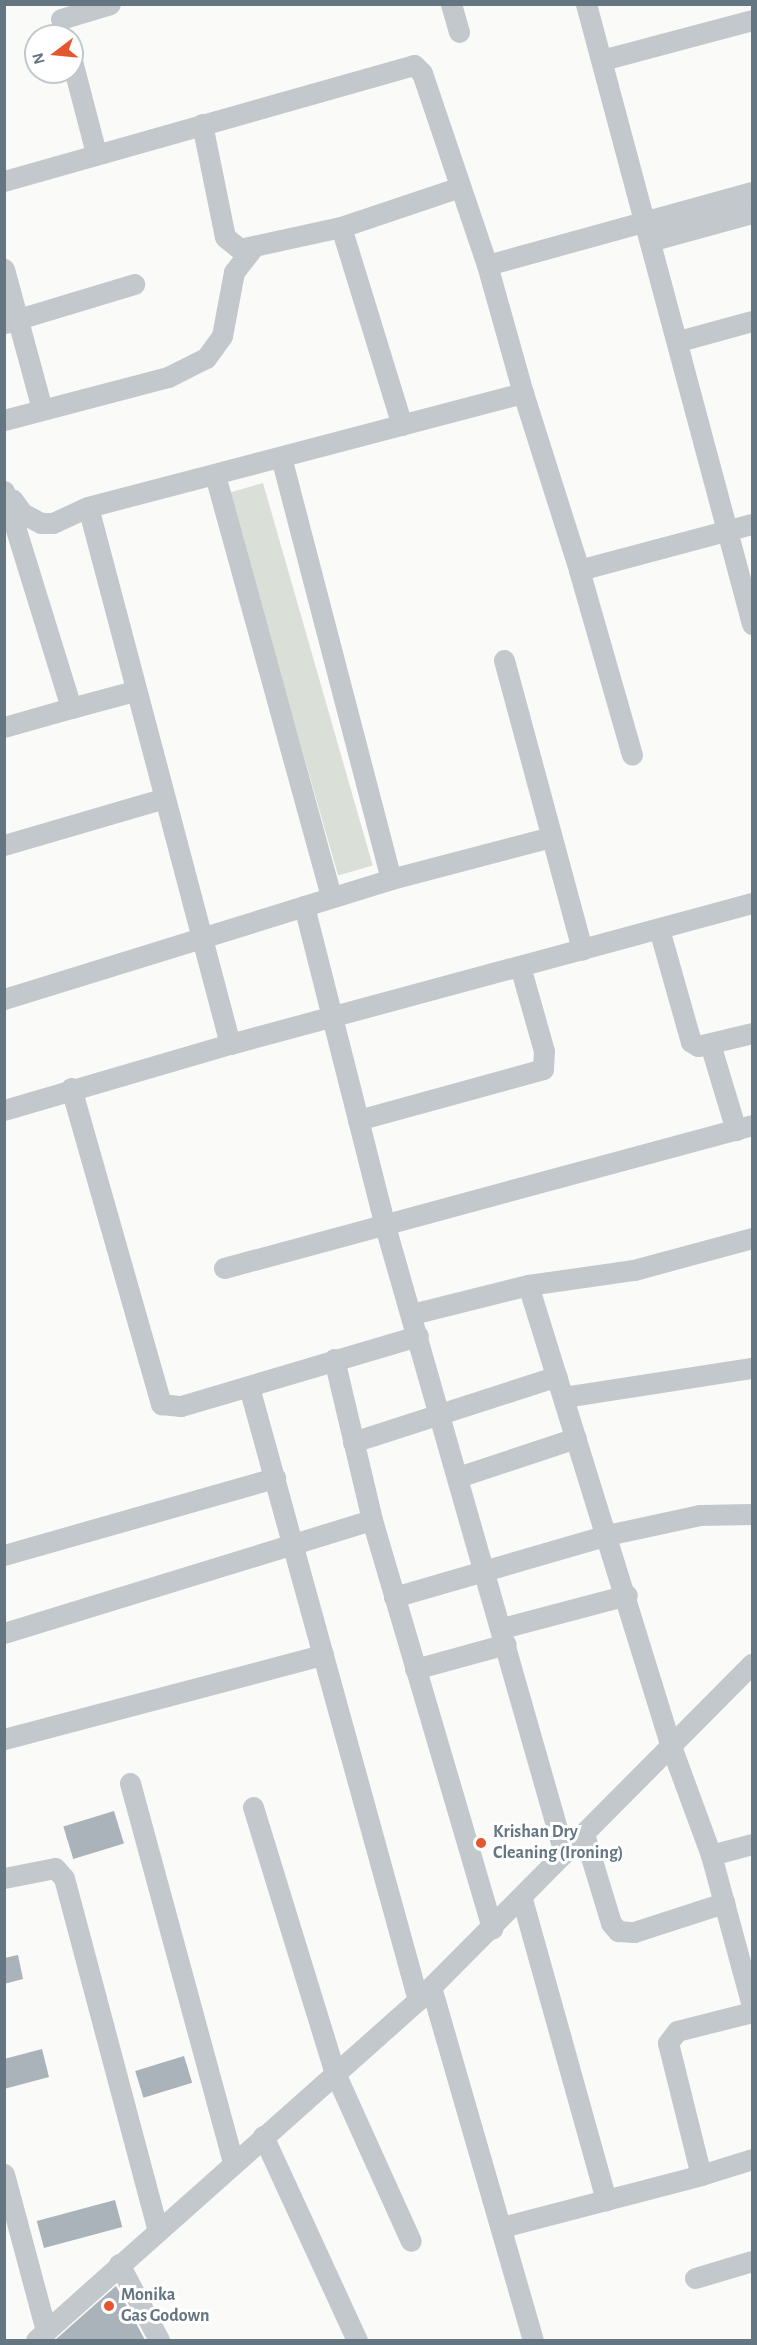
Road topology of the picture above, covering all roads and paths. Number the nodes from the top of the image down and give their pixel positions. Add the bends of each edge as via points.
1 (110, 4) edge
2 (451, 4) edge
3 (586, 4) edge
4 (61, 20) edge
5 (753, 20) edge
6 (459, 32) dead end
7 (602, 60) junction
8 (78, 84) edge
9 (202, 124) junction
10 (96, 153) junction
11 (4, 181) edge
12 (457, 188) junction
13 (753, 192) edge
14 (753, 213) edge
15 (647, 220) junction
16 (341, 227) junction
17 (654, 240) junction
18 (253, 248) junction
19 (487, 265) junction
20 (4, 269) edge
21 (134, 284) dead end
22 (11, 321) edge
23 (753, 321) edge
24 (679, 341) junction
25 (523, 393) junction
26 (42, 409) junction
27 (4, 420) edge
28 (402, 425) junction
29 (281, 457) junction
30 (215, 475) junction
31 (6, 491) edge
32 (88, 507) junction
33 (753, 524) edge
34 (727, 531) junction
35 (579, 570) junction
36 (753, 624) edge
37 (504, 660) dead end
38 (134, 690) junction
39 (71, 708) junction
40 (4, 727) edge
41 (632, 755) dead end
42 (161, 799) junction
43 (551, 837) junction
44 (4, 845) edge
45 (391, 879) junction
46 (331, 897) junction
47 (753, 903) edge
48 (304, 906) junction
49 (659, 929) junction
50 (201, 941) junction
51 (582, 950) junction
52 (520, 966) junction
53 (4, 999) edge
54 (335, 1015) junction
55 (753, 1033) edge
56 (230, 1044) junction
57 (710, 1044) junction
58 (71, 1088) junction
59 (4, 1110) edge
60 (358, 1120) junction
61 (744, 1128) edge
62 (385, 1226) junction
63 (753, 1238) edge
64 (224, 1268) dead end
65 (528, 1285) junction
66 (412, 1314) junction
67 (418, 1336) junction
68 (334, 1359) junction
69 (753, 1368) edge
70 (557, 1376) junction
71 (249, 1387) junction
72 (564, 1397) junction
73 (439, 1413) junction
74 (576, 1438) junction
75 (353, 1442) junction
76 (458, 1477) junction
77 (275, 1478) junction
78 (753, 1514) edge
79 (372, 1520) junction
80 (607, 1534) junction
81 (295, 1547) junction
82 (4, 1555) edge
83 (486, 1568) junction
84 (627, 1595) junction
85 (394, 1597) junction
86 (4, 1633) edge
87 (504, 1636) junction
88 (323, 1655) junction
89 (753, 1664) edge
90 (415, 1669) junction
91 (4, 1739) edge
92 (672, 1749) junction
93 (130, 1783) dead end
94 (253, 1807) dead end
95 (584, 1834) junction
96 (753, 1844) edge
97 (564, 1853) junction
98 (711, 1855) junction
99 (4, 1878) edge
100 (522, 1899) junction
101 (724, 1903) junction
102 (492, 1929) junction
103 (424, 1993) junction
104 (753, 2006) edge
105 (753, 2012) edge
106 (335, 2073) junction
107 (263, 2136) junction
108 (753, 2159) edge
109 (233, 2162) junction
110 (4, 2174) edge
111 (701, 2175) junction
112 (606, 2200) junction
113 (157, 2228) junction
114 (502, 2228) junction
115 (411, 2241) dead end
116 (753, 2261) edge
117 (119, 2264) junction
118 (695, 2278) dead end
119 (41, 2336) edge
120 (159, 2340) edge
121 (357, 2340) edge
122 (533, 2340) edge

1 - 4 street
2 - 6 street
3 - 7 street
5 - 7 street
7 - 15 street
8 - 10 street
9 - 10 street
9 - 12 street via 414,65 422,73
9 - 18 street via 225,237 231,246
10 - 11 street
12 - 16 street
12 - 19 street
13 - 15 street
14 - 17 street
15 - 17 street
15 - 19 street
16 - 18 street
16 - 28 street
17 - 24 street
18 - 26 street via 234,272 222,336 206,358 168,377
19 - 25 street
20 - 22 street
21 - 22 street
22 - 26 street
23 - 24 street
24 - 34 street
25 - 28 street
25 - 35 street
26 - 27 street
28 - 29 street
29 - 30 street
29 - 45 street
30 - 32 street
30 - 46 street
31 - 32 street via 22,513 41,523 53,524
31 - 39 street
32 - 38 street
33 - 34 street
34 - 35 street
34 - 36 street
35 - 41 street
37 - 43 street
38 - 39 street
38 - 42 street
39 - 40 street
42 - 44 street
42 - 50 street
43 - 45 street
43 - 51 street
45 - 46 street
46 - 48 street
47 - 49 street
48 - 50 street
48 - 54 street
49 - 51 street
49 - 57 street via 691,1042
50 - 53 street
50 - 56 street
51 - 52 street
52 - 54 street
52 - 60 street via 544,1051 543,1069
54 - 56 street
54 - 60 street
55 - 57 street
56 - 58 street
57 - 61 street
58 - 59 street
58 - 71 street via 154,1394 169,1408
60 - 62 street
61 - 62 street
62 - 64 street
62 - 66 street
63 - 65 street via 634,1270
65 - 66 street
65 - 70 street
66 - 67 street
67 - 68 street
67 - 73 street
68 - 71 street
68 - 75 street
69 - 72 street
70 - 72 street
70 - 73 street
71 - 77 street
72 - 74 street
73 - 75 street
73 - 76 street
74 - 76 street
74 - 80 street
75 - 79 street
76 - 83 street
77 - 81 street
77 - 82 street
78 - 80 street via 700,1515
79 - 81 street
79 - 85 street
80 - 83 street
80 - 84 street
81 - 86 street
81 - 88 street
83 - 85 street
83 - 87 street
84 - 87 street
84 - 92 street
85 - 90 street
87 - 90 street
87 - 97 street
88 - 91 street
88 - 103 street
89 - 92 street
90 - 102 street
92 - 95 street
92 - 98 street
93 - 109 street
94 - 106 street
95 - 97 street
95 - 101 street via 611,1923 618,1931 634,1932
96 - 98 street
97 - 100 street
98 - 101 street
99 - 113 street via 55,1868 64,1878
100 - 102 street
100 - 112 street
101 - 104 street
102 - 103 street
103 - 106 street
103 - 114 street
105 - 111 street via 677,2031 668,2043
106 - 107 street
106 - 115 street
107 - 109 street
107 - 121 street
108 - 111 street
109 - 113 street
110 - 119 street
111 - 112 street
112 - 114 street
113 - 117 street
114 - 122 street
116 - 118 street
117 - 119 street
117 - 120 street

